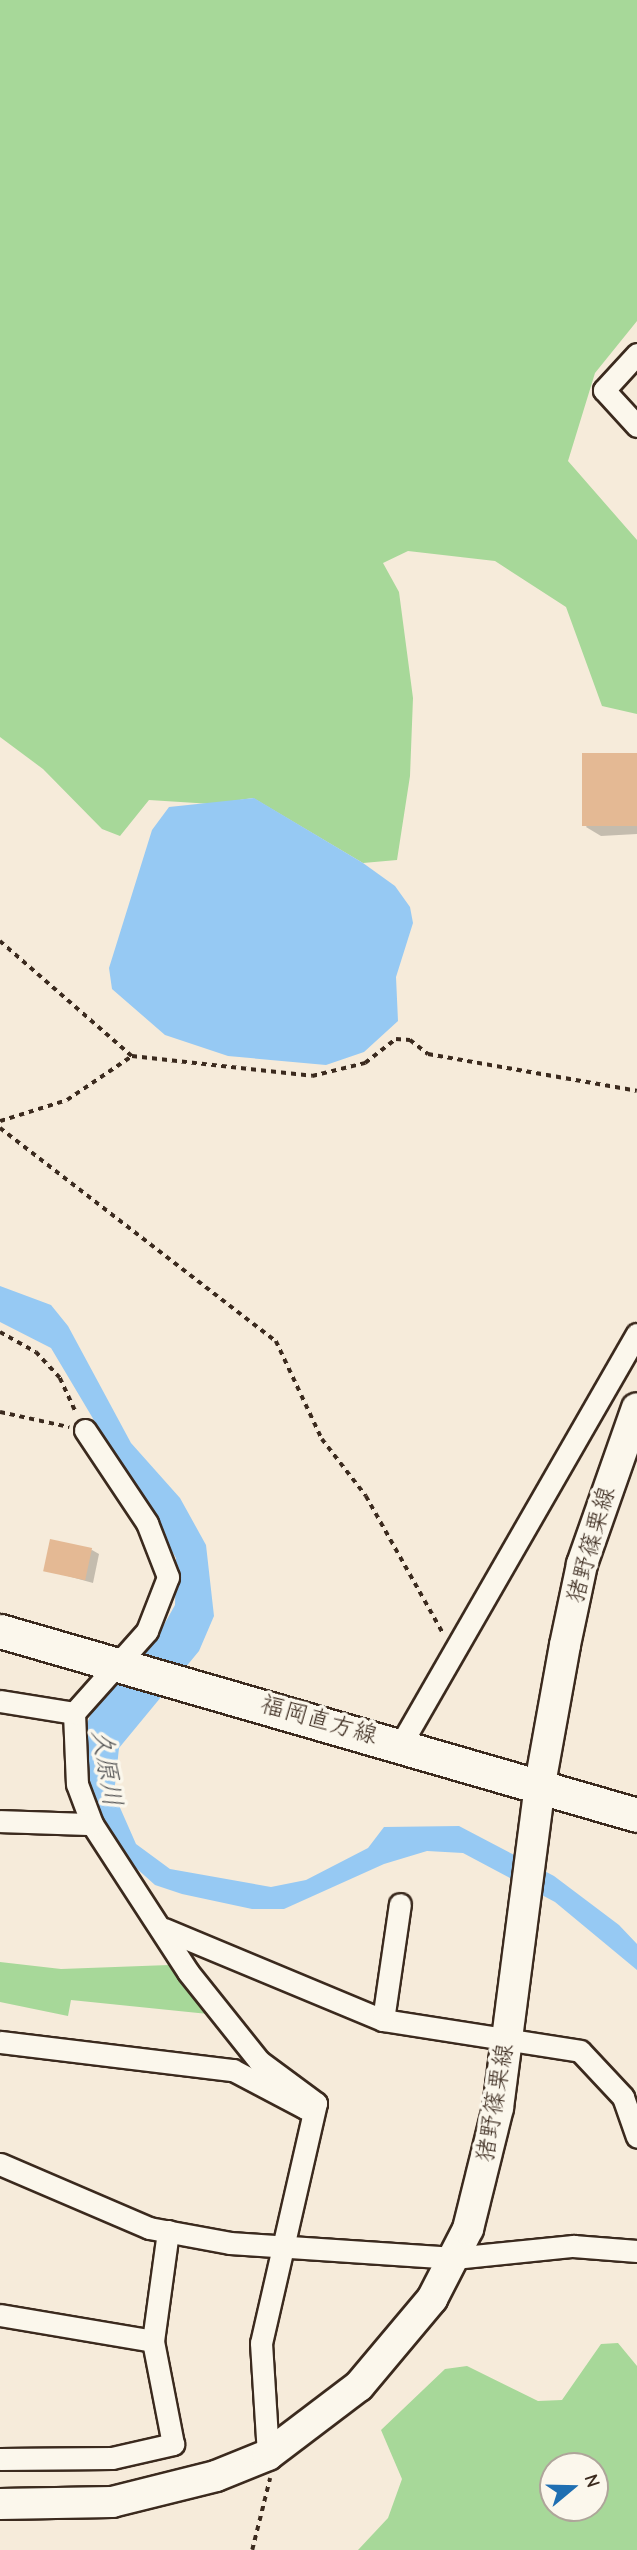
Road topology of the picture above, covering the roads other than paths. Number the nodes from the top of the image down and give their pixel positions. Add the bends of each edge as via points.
1 (637, 354) edge
2 (637, 426) edge
3 (637, 1334) edge
4 (637, 1408) edge
5 (85, 1430) road end
6 (0, 1631) edge
7 (119, 1665) junction
8 (0, 1700) edge
9 (74, 1713) junction
10 (401, 1744) junction
11 (540, 1784) junction
12 (637, 1815) edge
13 (0, 1821) edge
14 (92, 1824) junction
15 (400, 1904) dead end
16 (163, 1929) junction
17 (383, 2020) junction
18 (507, 2039) junction
19 (0, 2042) edge
20 (316, 2103) junction
21 (637, 2137) edge
22 (0, 2164) edge
23 (168, 2231) junction
24 (285, 2248) junction
25 (637, 2251) edge
26 (454, 2258) junction
27 (0, 2315) edge
28 (153, 2342) junction
29 (268, 2455) junction
30 (0, 2459) edge
31 (0, 2504) edge

1 - 2 street via 604,390
3 - 10 street via 451,1649
4 - 11 main road, 猪野篠栗線 via 582,1564
5 - 7 street via 147,1523 168,1577 147,1631
6 - 7 main road, 福岡直方線
7 - 9 street
7 - 10 main road, 福岡直方線
8 - 9 street
9 - 14 street via 76,1784
10 - 11 main road, 福岡直方線
11 - 12 main road, 福岡直方線
11 - 18 main road, 猪野篠栗線
13 - 14 street
14 - 16 street
15 - 17 street
16 - 17 street
16 - 20 street via 238,2038
17 - 18 street
18 - 21 street via 580,2051 623,2097
18 - 26 main road, 猪野篠栗線 via 495,2121 468,2229
19 - 20 street via 233,2070 305,2108
20 - 24 street
22 - 23 street
23 - 24 street
23 - 28 street
24 - 26 street
24 - 29 street via 261,2343
25 - 26 street via 573,2246
26 - 29 main road, 猪野篠栗線 via 432,2299 390,2355
27 - 28 street
28 - 30 street via 173,2444 112,2458
29 - 31 main road, 猪野篠栗線 via 113,2501

